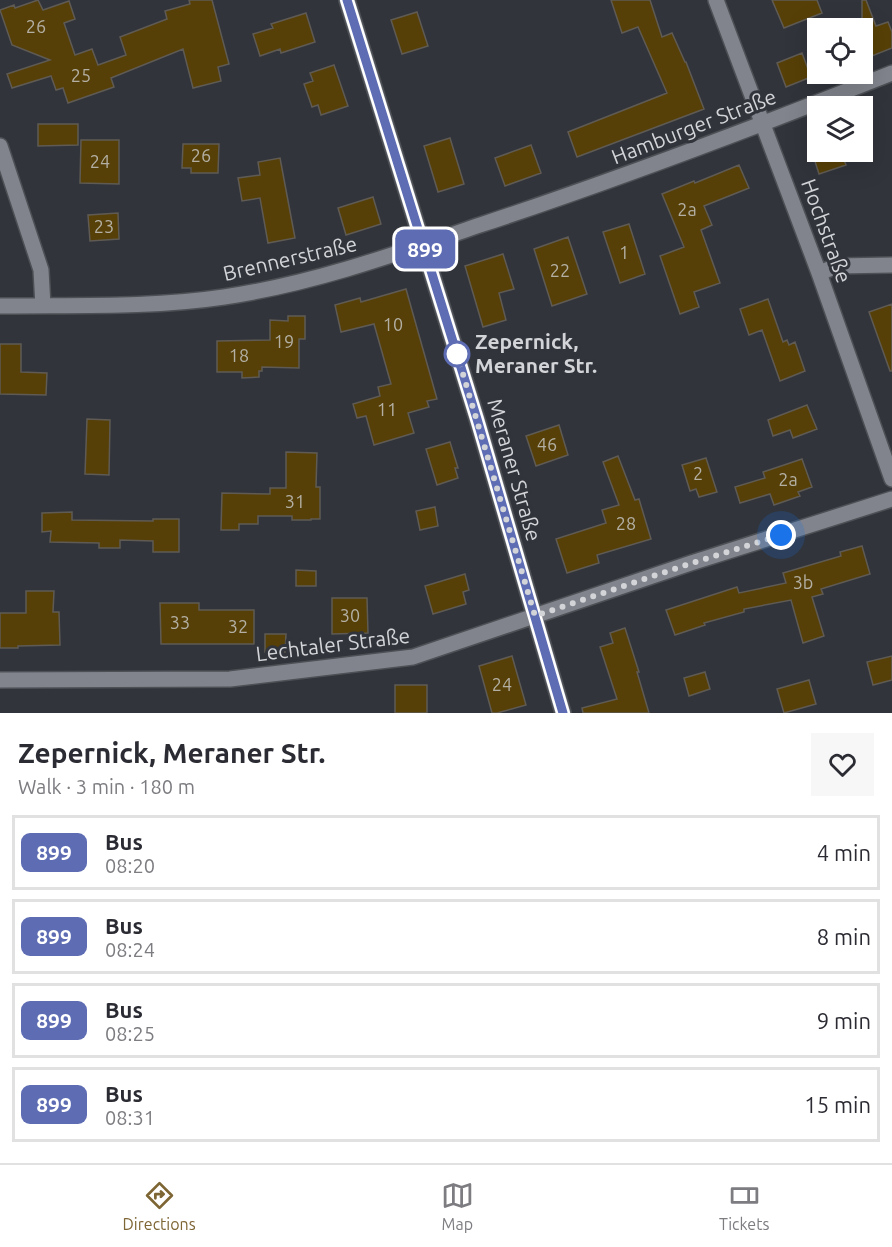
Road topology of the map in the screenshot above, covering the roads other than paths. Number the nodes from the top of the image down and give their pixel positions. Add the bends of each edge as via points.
1 (347, 0) edge
2 (716, 0) edge
3 (892, 73) edge
4 (763, 124) junction
5 (0, 146) edge
6 (578, 192) joint
7 (423, 244) junction
8 (892, 265) edge
9 (819, 273) junction
10 (0, 306) edge
11 (43, 306) junction
12 (892, 479) edge
13 (892, 499) edge
14 (535, 616) junction
15 (0, 680) edge
16 (563, 713) edge

1 - 7 street, Meraner Straße
2 - 4 street, Hochstraße
3 - 4 street, Hamburger Straße
4 - 6 street, Hamburger Straße
4 - 9 street, Hochstraße
5 - 11 street via 41,270
6 - 7 street, Brennerstraße
7 - 11 street, Brennerstraße via 326,274 223,297
7 - 14 street, Meraner Straße
8 - 9 street via 837,266
9 - 12 street, Hochstraße
10 - 11 street, Brennerstraße
13 - 14 street, Lechtaler Straße
14 - 15 street, Lechtaler Straße via 413,657 328,668 230,679
14 - 16 street, Meraner Straße

